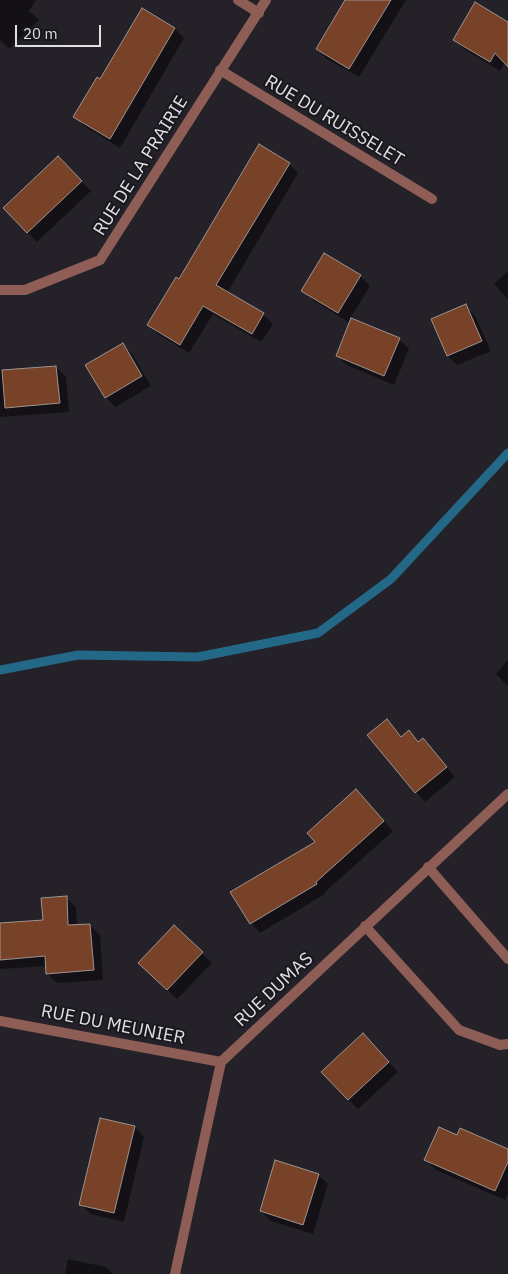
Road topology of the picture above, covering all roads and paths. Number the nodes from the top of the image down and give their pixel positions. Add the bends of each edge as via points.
1 (238, 0) edge
2 (266, 0) edge
3 (259, 13) junction
4 (220, 70) junction
5 (432, 200) dead end
6 (0, 290) edge
7 (508, 794) edge
8 (428, 868) junction
9 (365, 926) junction
10 (508, 959) edge
11 (0, 1020) edge
12 (508, 1044) edge
13 (221, 1062) junction
14 (175, 1274) edge

1 - 3 street
2 - 3 street, RUE DE LA PRAIRIE
3 - 4 street, RUE DE LA PRAIRIE
4 - 5 street, RUE DU RUISSELET
4 - 6 street, RUE DE LA PRAIRIE via 100,260 25,290
7 - 8 street, RUE DUMAS
8 - 9 street, RUE DUMAS
8 - 10 street
9 - 12 street via 459,1030 500,1045
9 - 13 street, RUE DUMAS
11 - 13 street, RUE DU MEUNIER
13 - 14 street

